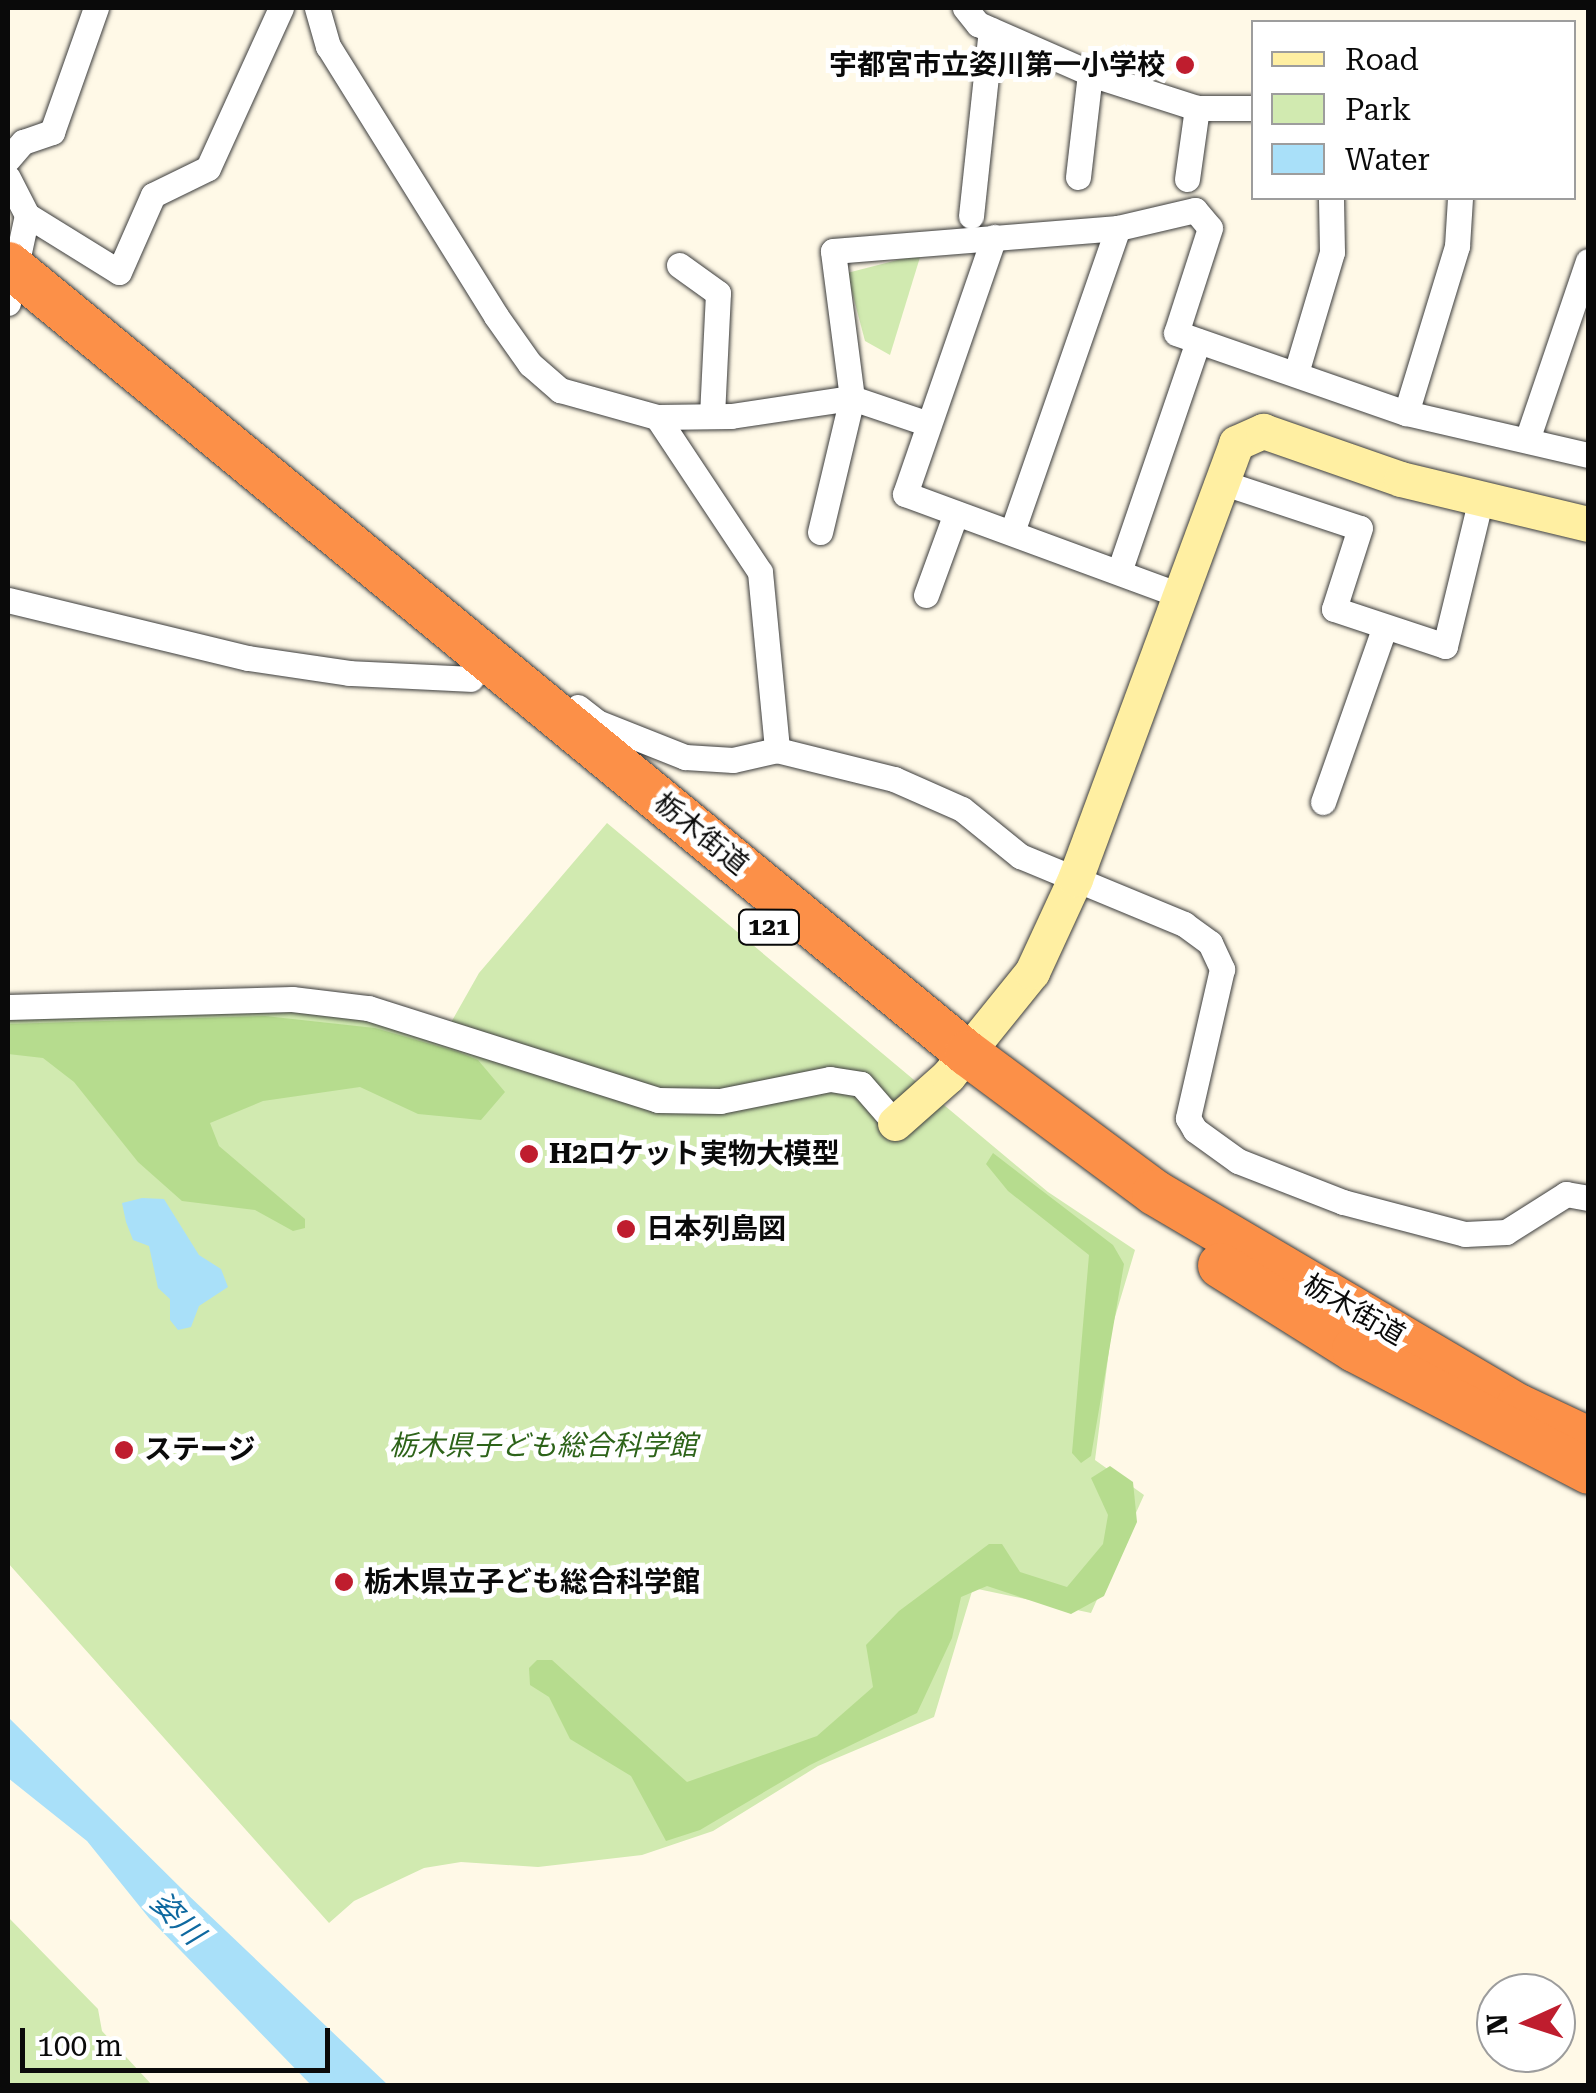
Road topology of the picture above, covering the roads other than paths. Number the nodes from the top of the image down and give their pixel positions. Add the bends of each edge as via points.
1 (96, 8) edge
2 (281, 8) edge
3 (317, 8) edge
4 (965, 8) edge
5 (991, 30) junction
6 (1090, 73) junction
7 (1197, 108) junction
8 (1251, 108) edge
9 (8, 159) edge
10 (1078, 177) dead end
11 (8, 178) edge
12 (1187, 179) dead end
13 (1332, 200) edge
14 (1460, 200) edge
15 (27, 215) junction
16 (971, 216) dead end
17 (1118, 228) junction
18 (994, 237) junction
19 (1588, 261) edge
20 (679, 265) dead end
21 (10, 287) edge
22 (1198, 342) junction
23 (1296, 373) junction
24 (852, 398) junction
25 (1406, 413) junction
26 (712, 416) junction
27 (657, 417) junction
28 (930, 424) junction
29 (1527, 440) junction
30 (1588, 454) edge
31 (1222, 482) junction
32 (1480, 502) junction
33 (956, 512) junction
34 (1588, 524) edge
35 (820, 532) dead end
36 (1012, 532) junction
37 (1120, 568) junction
38 (1180, 594) junction
39 (926, 595) dead end
40 (8, 600) edge
41 (1384, 629) junction
42 (471, 678) junction
43 (563, 696) dead end
44 (777, 750) junction
45 (1323, 802) dead end
46 (1075, 879) junction
47 (8, 1007) edge
48 (958, 1065) junction
49 (895, 1123) joint
50 (1588, 1198) edge
51 (1588, 1439) edge
52 (1588, 1471) edge

1 - 9 street via 52,132 23,142
2 - 15 street via 208,168 154,194 119,272
3 - 27 street via 328,46 530,364 560,390 589,403
4 - 5 street
5 - 6 street
5 - 16 street
6 - 7 street
6 - 10 street
7 - 8 street
7 - 12 street
11 - 15 street
13 - 23 street via 1332,252
14 - 25 street via 1457,246
15 - 21 street
17 - 18 street
17 - 22 street via 1195,210 1210,228 1176,333
17 - 36 street
18 - 24 street via 833,251
18 - 28 street
19 - 29 street
20 - 26 street via 718,293
21 - 42 highway, 栃木街道 / 121
21 - 48 highway, 栃木街道 / 121
22 - 23 street
22 - 37 street
23 - 25 street
24 - 26 street
24 - 28 street
24 - 35 street
25 - 29 street
26 - 27 street
27 - 44 street via 760,572
28 - 33 street via 905,494
29 - 30 street
31 - 32 street via 1236,443 1263,431
31 - 38 street
31 - 41 street via 1360,528 1334,609
32 - 34 street
32 - 41 street via 1446,646
33 - 36 street
33 - 39 street
36 - 37 street
37 - 38 street
38 - 46 street
40 - 42 street via 248,658 349,673
41 - 45 street
42 - 48 highway, 栃木街道 / 121
43 - 44 street via 597,722 685,756 733,760
44 - 46 street via 894,779 962,809 1020,856
46 - 48 street via 1032,972
46 - 50 street via 1184,924 1210,943 1222,970 1219,1002 1188,1118 1238,1161 1342,1202 1465,1234 1506,1232 1566,1194
47 - 49 street via 292,999 368,1008 658,1100 720,1101 830,1079 860,1084
48 - 49 street
48 - 51 highway, 栃木街道 / 121 via 1154,1192 1518,1406
48 - 52 highway, 栃木街道 / 121 via 1126,1206 1338,1339

